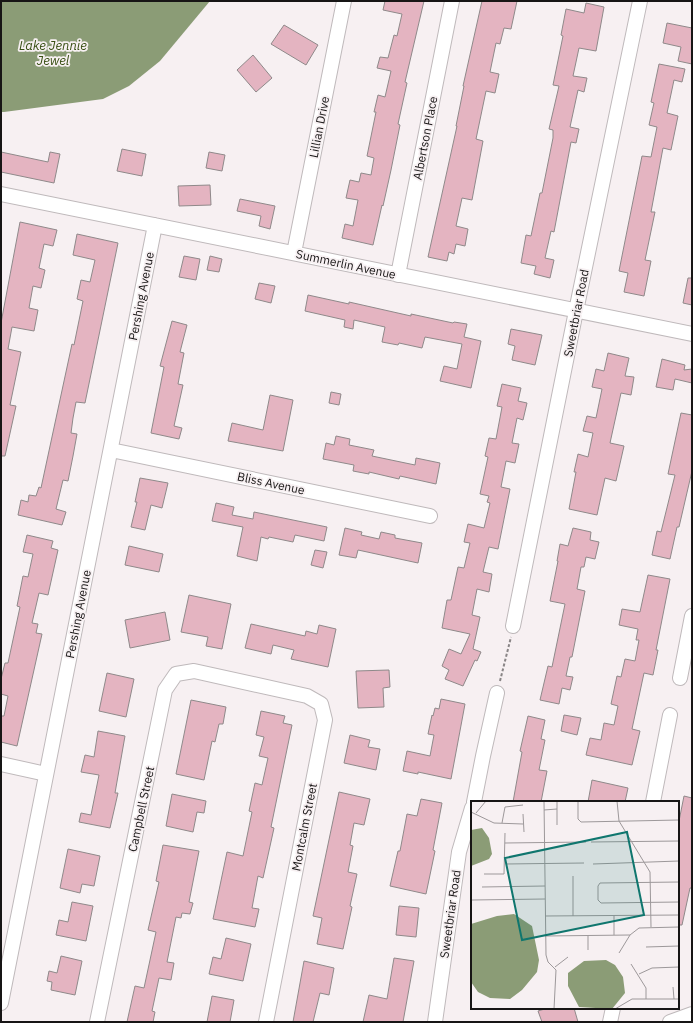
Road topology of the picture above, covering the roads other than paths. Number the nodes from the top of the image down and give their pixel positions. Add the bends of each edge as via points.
1 (344, 1) edge
2 (452, 1) edge
3 (640, 1) edge
4 (1, 194) edge
5 (155, 226) junction
6 (294, 253) junction
7 (398, 275) junction
8 (576, 311) junction
9 (692, 334) edge
10 (111, 450) junction
11 (430, 516) dead end
12 (692, 616) edge
13 (513, 626) road end
14 (680, 678) dead end
15 (252, 684) joint
16 (497, 694) road end
17 (670, 715) dead end
18 (1, 764) edge
19 (46, 774) junction
20 (474, 801) edge
21 (653, 801) edge
22 (471, 811) edge
23 (1, 1003) edge
24 (613, 1009) edge
25 (692, 1014) edge
26 (97, 1022) edge
27 (266, 1022) edge
28 (435, 1022) edge
29 (610, 1022) edge
30 (670, 1022) edge

1 - 6 street, Lillian Drive
2 - 7 street, Albertson Place
3 - 8 street, Sweetbriar Road
4 - 5 street, Summerlin Avenue
5 - 6 street, Summerlin Avenue
5 - 10 street, Pershing Avenue
6 - 7 street, Summerlin Avenue
7 - 8 street, Summerlin Avenue
8 - 9 street, Summerlin Avenue
8 - 13 street, Sweetbriar Road
10 - 11 street, Bliss Avenue
10 - 19 street, Pershing Avenue
12 - 14 street
15 - 26 street, Campbell Street via 194,671 176,674 165,690
15 - 27 street, Montcalm Street via 308,696 320,704 325,720
16 - 20 street
17 - 21 street
18 - 19 street
19 - 23 street, Pershing Avenue
22 - 28 street, Sweetbriar Road via 459,852
24 - 29 street
25 - 30 street

